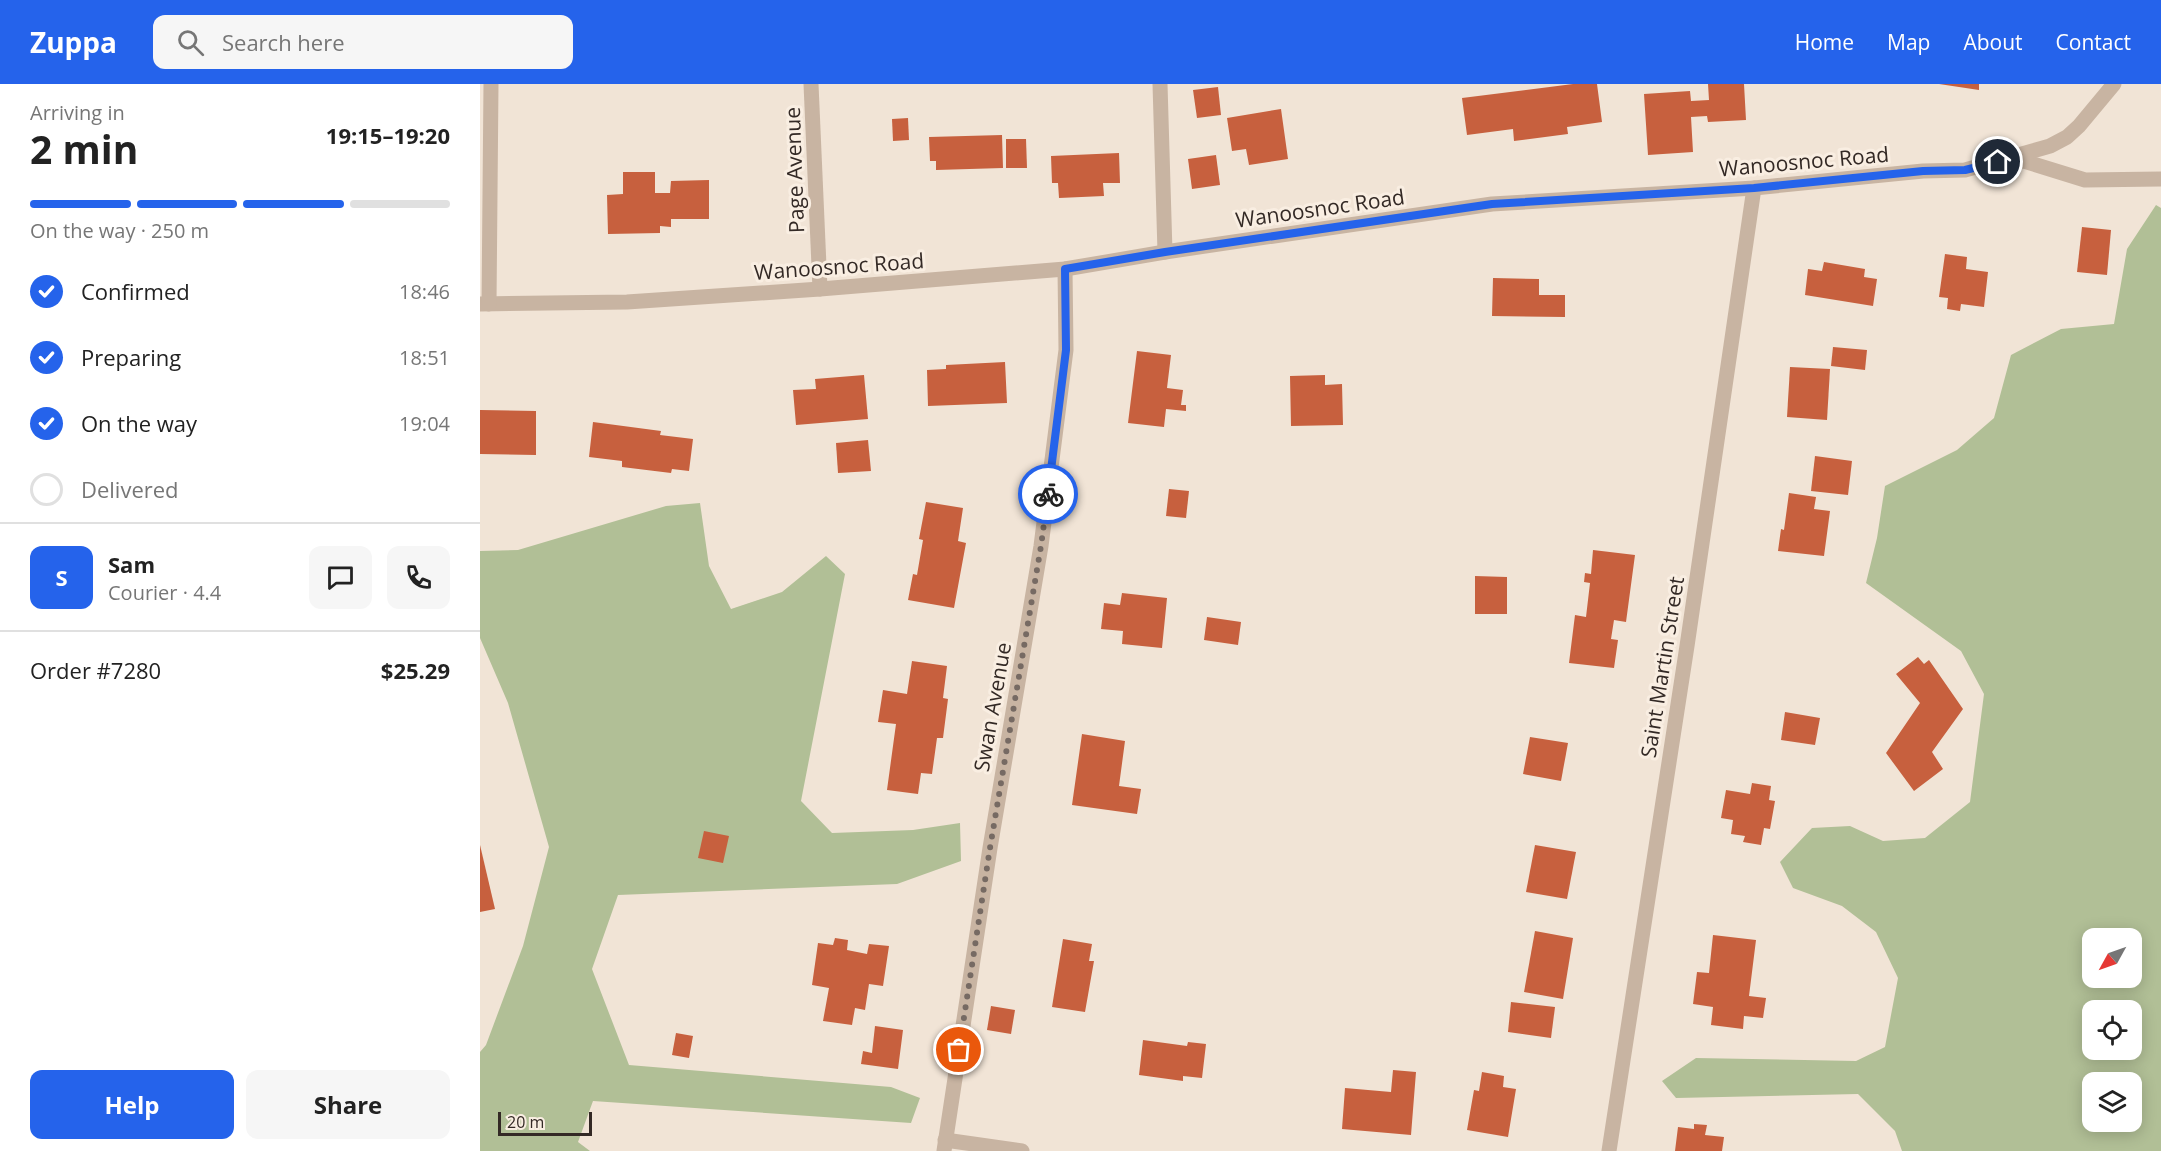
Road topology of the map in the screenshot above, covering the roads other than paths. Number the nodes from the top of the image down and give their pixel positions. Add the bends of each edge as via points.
1 (492, 84) edge
2 (811, 84) edge
3 (1160, 84) edge
4 (2114, 84) edge
5 (2014, 158) junction
6 (2161, 179) edge
7 (1754, 188) junction
8 (1165, 252) junction
9 (1065, 269) junction
10 (820, 289) junction
11 (484, 304) edge
12 (944, 1145) edge
13 (1022, 1151) edge
14 (1609, 1151) edge

1 - 11 street
2 - 10 street, Page Avenue
3 - 8 street
4 - 5 street, Wanoosnoc Road via 2067,137
5 - 6 street via 2085,180
5 - 7 street, Wanoosnoc Road via 1965,170
7 - 8 street, Wanoosnoc Road via 1492,204
7 - 14 street, Saint Martin Street
8 - 9 street, Wanoosnoc Road
9 - 10 street, Wanoosnoc Road
9 - 12 street, Swan Avenue via 1066,350 1041,546
10 - 11 street, Wanoosnoc Road via 627,303
12 - 13 street

